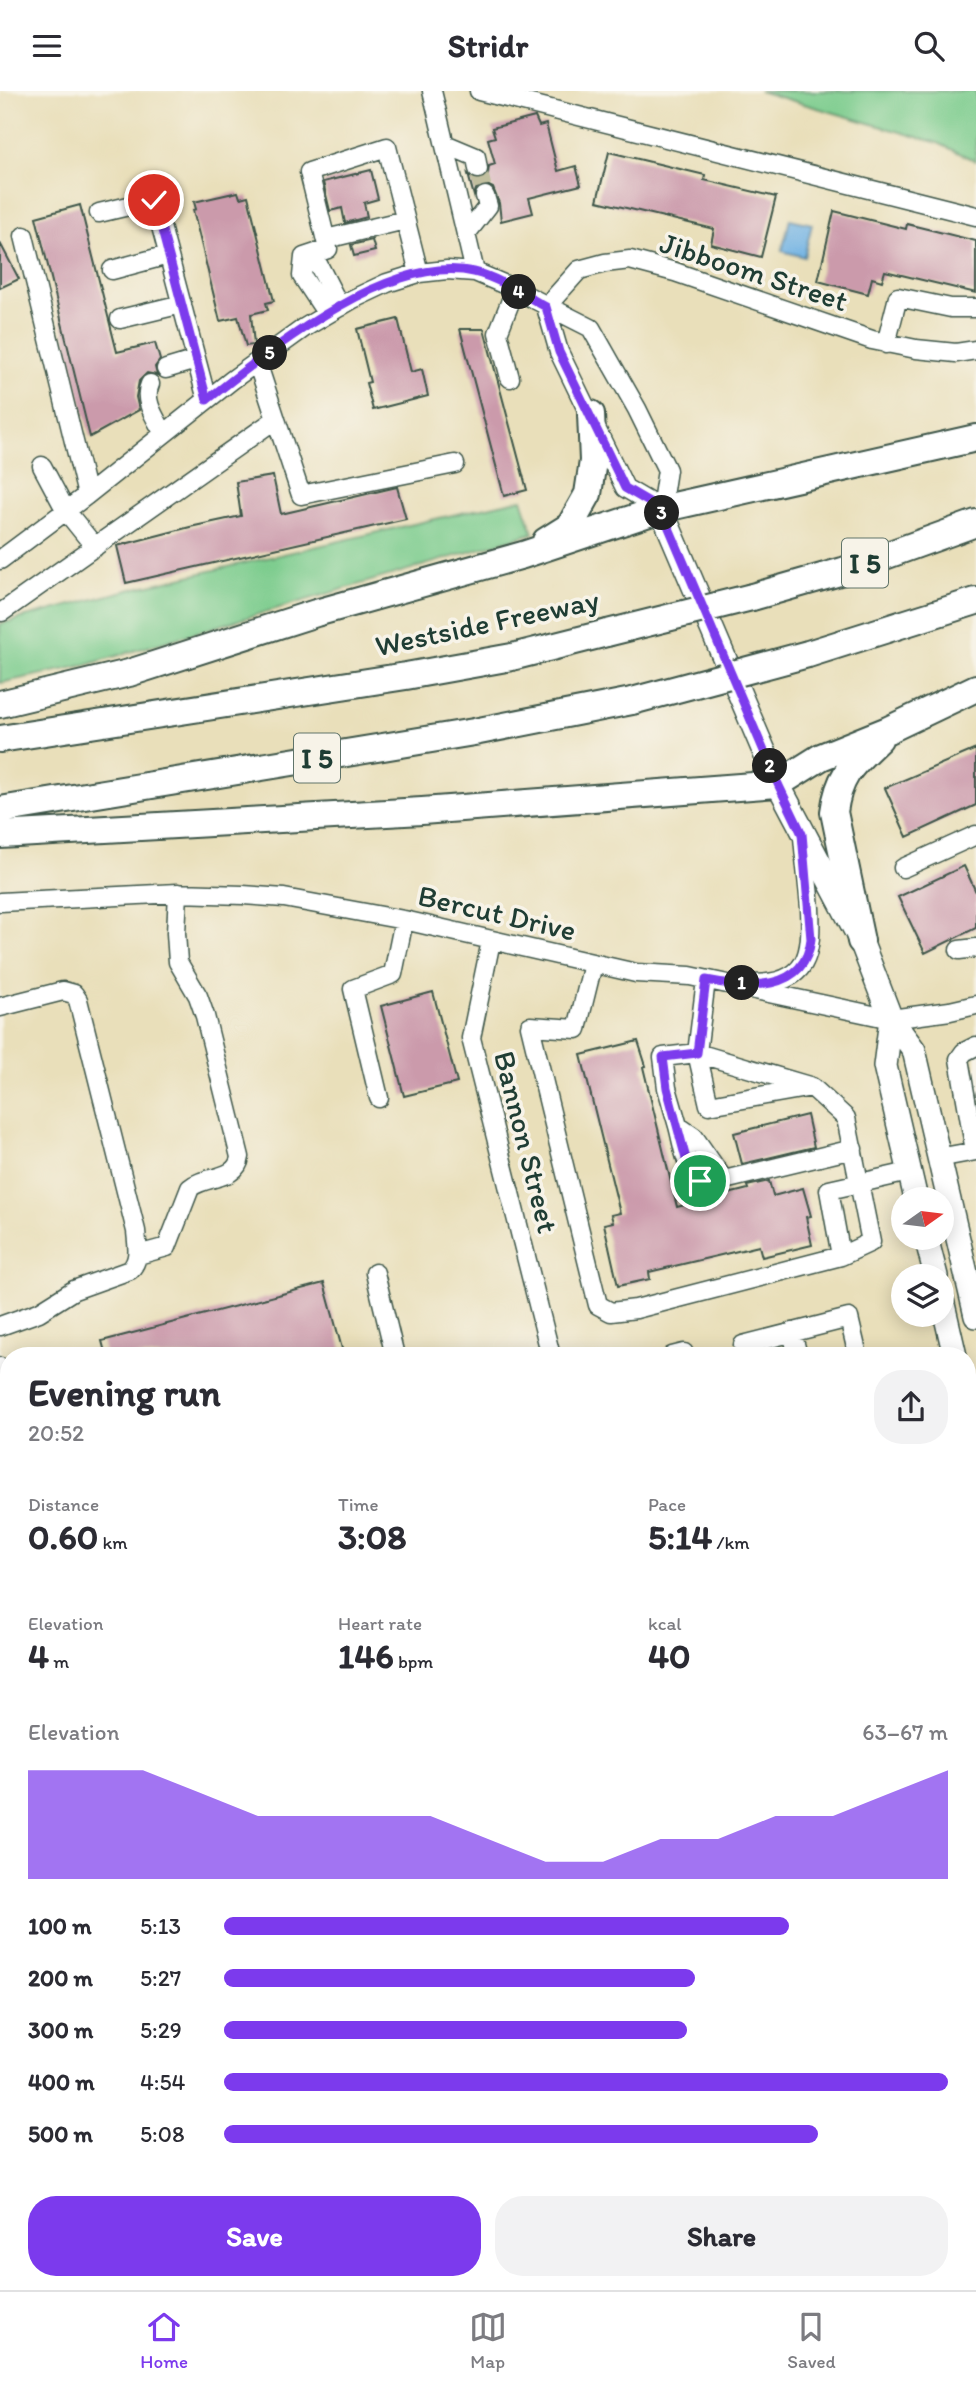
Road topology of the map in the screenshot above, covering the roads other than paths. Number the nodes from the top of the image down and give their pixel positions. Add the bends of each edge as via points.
1 (432, 91) edge
2 (479, 91) edge
3 (444, 144) junction
4 (478, 169) tunnel mouth
5 (485, 196) tunnel mouth
6 (99, 213) dead end
7 (976, 216) edge
8 (405, 220) junction
9 (466, 234) junction
10 (24, 236) dead end
11 (326, 239) junction
12 (168, 255) junction
13 (112, 270) dead end
14 (475, 272) junction
15 (419, 273) junction
16 (515, 290) junction
17 (181, 304) junction
18 (546, 307) junction
19 (976, 307) edge
20 (333, 310) junction
21 (120, 319) dead end
22 (886, 344) junction
23 (976, 350) edge
24 (197, 360) junction
25 (257, 362) junction
26 (166, 369) dead end
27 (510, 378) dead end
28 (150, 384) dead end
29 (207, 400) junction
30 (591, 414) junction
31 (276, 419) junction
32 (164, 434) junction
33 (976, 438) edge
34 (455, 464) dead end
35 (43, 466) dead end
36 (88, 495) junction
37 (661, 509) junction
38 (66, 511) junction
39 (976, 523) edge
40 (95, 547) junction
41 (523, 555) junction
42 (0, 560) edge
43 (976, 601) edge
44 (2, 612) dead end
45 (976, 688) edge
46 (0, 704) edge
47 (888, 730) junction
48 (0, 739) edge
49 (778, 784) junction
50 (0, 810) edge
51 (802, 834) junction
52 (0, 835) edge
53 (976, 835) edge
54 (902, 868) dead end
55 (178, 893) junction
56 (0, 902) edge
57 (404, 920) junction
58 (861, 940) junction
59 (491, 941) junction
60 (593, 964) junction
61 (715, 981) junction
62 (976, 1005) edge
63 (0, 1007) edge
64 (891, 1019) junction
65 (976, 1046) edge
66 (697, 1053) junction
67 (812, 1087) junction
68 (379, 1098) dead end
69 (853, 1149) junction
70 (975, 1151) edge
71 (938, 1158) junction
72 (909, 1172) junction
73 (860, 1183) junction
74 (913, 1187) edge
75 (138, 1255) junction
76 (841, 1256) junction
77 (969, 1256) edge
78 (375, 1273) dead end
79 (976, 1316) edge
80 (0, 1326) edge
81 (948, 1327) edge
82 (792, 1332) junction
83 (394, 1347) edge
84 (549, 1347) edge
85 (744, 1347) edge
86 (796, 1347) edge
87 (856, 1347) edge
88 (953, 1347) edge

1 - 3 street
2 - 7 street
3 - 4 street via 475,157
3 - 9 street
5 - 9 street via 488,206
6 - 12 street via 154,200
8 - 11 street
8 - 11 street via 387,147 309,171
8 - 15 street
9 - 14 street
10 - 36 street
11 - 20 street via 328,249 304,257 318,264
12 - 13 street
12 - 17 street
14 - 15 street
14 - 16 street
15 - 20 street
16 - 18 street
16 - 27 street via 498,333
17 - 21 street
17 - 24 street
18 - 22 street, Jibboom Street via 579,270 629,260
18 - 30 street via 559,352
18 - 37 street via 591,328 667,470
19 - 22 street via 951,308 898,297
20 - 25 street
22 - 23 street, Jibboom Street via 956,353
24 - 26 street
24 - 29 street
25 - 29 street
25 - 31 street
28 - 32 street via 148,400
29 - 32 street
30 - 37 street via 625,488
30 - 41 highway via 589,494 570,526
31 - 34 street via 301,495
31 - 40 street
32 - 36 street
33 - 37 highway
35 - 38 street
36 - 38 street
37 - 41 highway
37 - 49 main road
38 - 40 street
38 - 42 street
39 - 48 highway, Westside Freeway / I 5, bridge via 843,571 512,657
40 - 44 street
41 - 46 highway via 316,613 129,673
43 - 50 highway, I 5, bridge via 808,654 632,701 474,732
45 - 47 highway
47 - 49 highway via 821,757
47 - 58 highway via 852,765 836,792 834,812
49 - 51 main road
49 - 52 highway via 422,811
51 - 58 main road
51 - 61 street via 811,939 804,964 780,981
53 - 54 street
55 - 56 street, Bercut Drive
55 - 57 street, Bercut Drive via 284,898
55 - 75 street via 178,962 205,1016 240,1157 234,1171 190,1188 167,1247
57 - 59 street, Bercut Drive
57 - 68 street via 393,974 353,989
58 - 64 main road
59 - 60 street, Bercut Drive
59 - 84 street, Bannon Street via 471,1038
60 - 61 street, Bercut Drive
60 - 76 street via 577,1029 530,1026 598,1305 611,1312 636,1309
61 - 64 street, Bercut Drive
61 - 66 street
62 - 64 street, Bercut Drive
63 - 75 street via 63,991 78,1000 136,1231
64 - 71 main road via 914,1050
64 - 72 main road via 886,1066
65 - 70 street via 959,1059
66 - 67 street
66 - 67 street via 709,1105
66 - 69 street via 663,1057 689,1170 700,1181 711,1186
67 - 69 street via 846,1118
69 - 73 street
70 - 71 street
71 - 77 main road
72 - 73 street
72 - 74 main road
73 - 76 street via 872,1242
73 - 76 street via 829,1190
75 - 80 street via 130,1270 74,1290 39,1312
77 - 79 main road
78 - 83 street
81 - 88 main road
82 - 85 street
82 - 86 street
82 - 87 street via 849,1318

